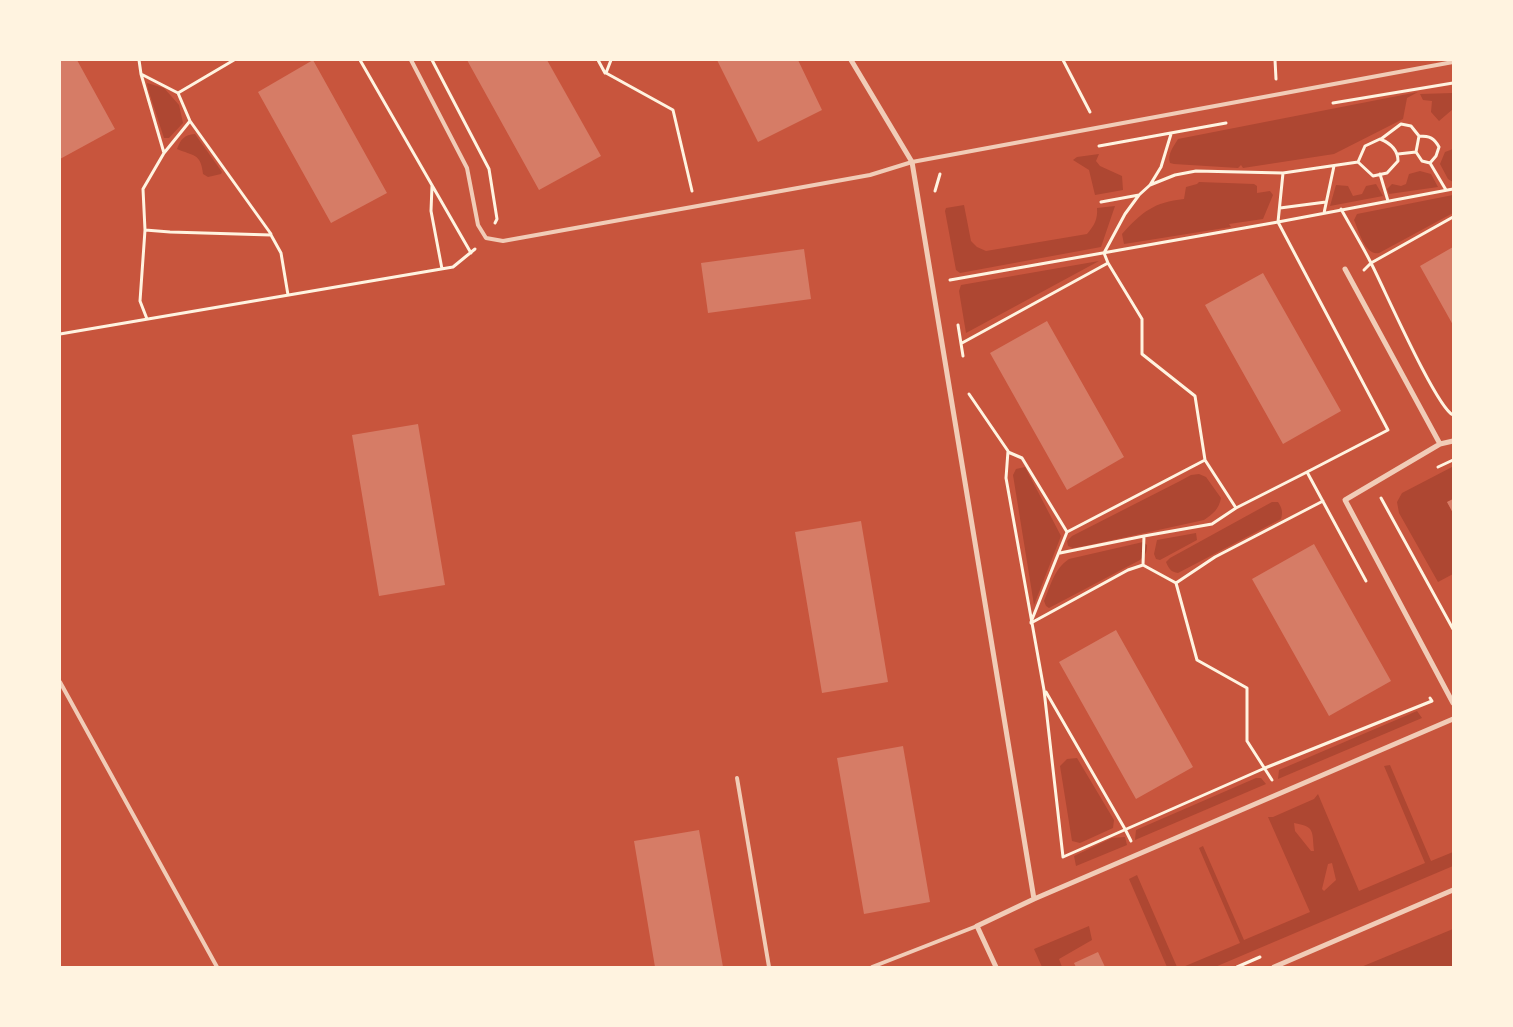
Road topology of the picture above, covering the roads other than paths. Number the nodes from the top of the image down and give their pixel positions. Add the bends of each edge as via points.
1 (411, 60) edge
2 (851, 60) edge
3 (1453, 62) edge
4 (912, 162) junction
5 (1346, 270) dead end
6 (1453, 441) edge
7 (1440, 444) junction
8 (60, 682) edge
9 (1453, 703) edge
10 (1453, 719) edge
11 (736, 778) dead end
12 (1453, 890) edge
13 (1034, 899) junction
14 (977, 926) junction
15 (217, 967) edge
16 (768, 967) edge
17 (872, 967) edge
18 (996, 967) edge
19 (1274, 967) edge

1 - 4 lane via 467,168 478,225 486,238 502,241 870,175
2 - 4 street
3 - 4 lane
4 - 13 street
5 - 7 street
6 - 7 street
7 - 9 street via 1345,500
8 - 15 lane
10 - 13 street
11 - 16 lane
12 - 19 street
13 - 14 street
14 - 17 lane
14 - 18 street

